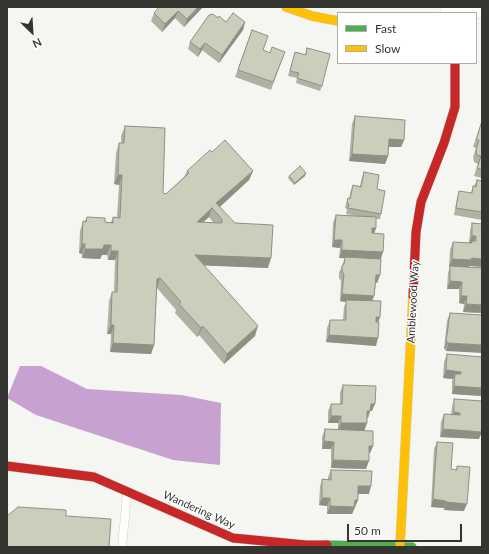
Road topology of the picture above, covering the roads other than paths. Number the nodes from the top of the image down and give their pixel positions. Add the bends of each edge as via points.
1 (286, 7) edge
2 (482, 9) edge
3 (466, 12) edge
4 (337, 21) edge
5 (455, 64) edge
6 (7, 466) edge
7 (128, 491) junction
8 (233, 543) edge
9 (400, 546) edge
10 (122, 547) edge
11 (412, 547) edge

1 - 4 street
2 - 3 street
5 - 9 street, Amblewood Way via 455,107 421,202 416,232
6 - 7 street, Wandering Way via 94,477
7 - 8 street, Wandering Way
7 - 10 lane
8 - 9 street, Wandering Way
9 - 11 street, Wandering Way

